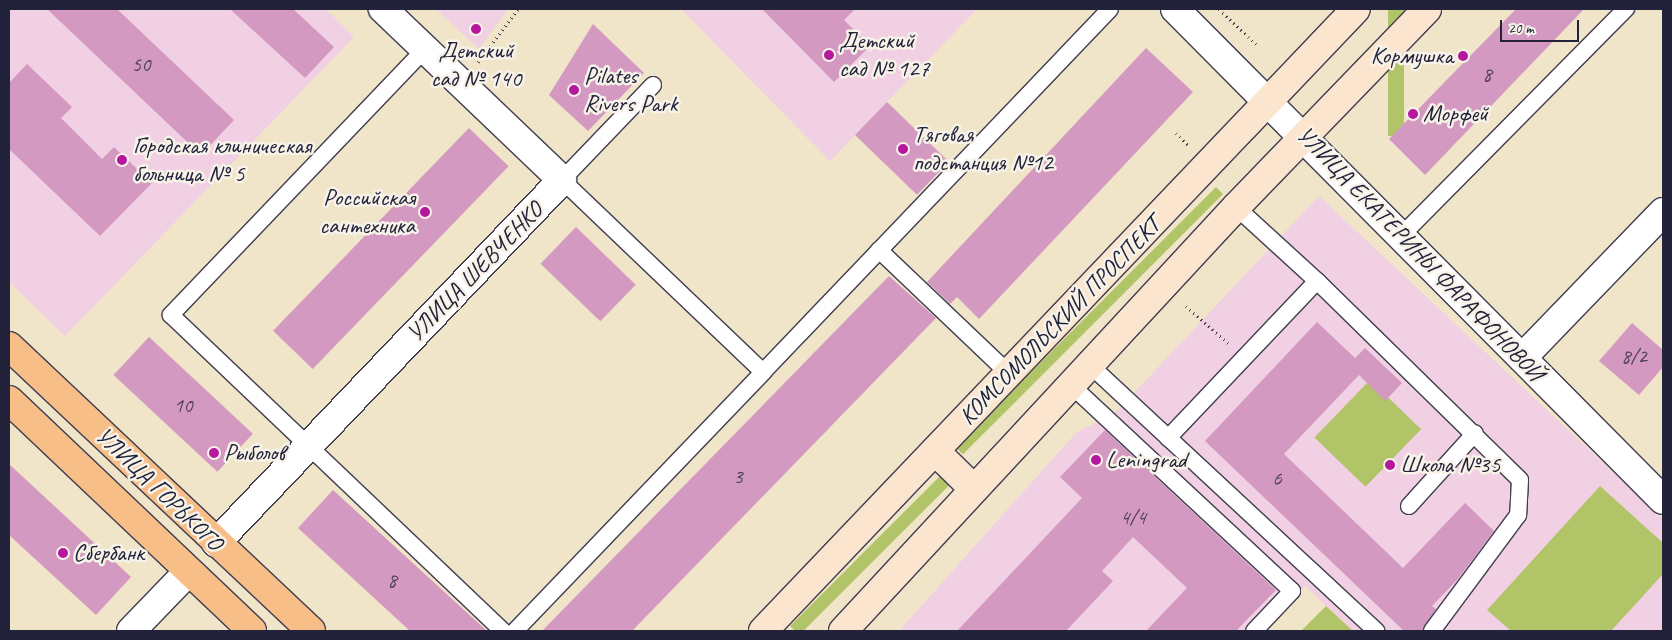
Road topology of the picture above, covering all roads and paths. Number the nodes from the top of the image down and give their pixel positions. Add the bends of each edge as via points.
1 (383, 9) edge
2 (518, 9) edge
3 (1110, 9) edge
4 (1175, 9) edge
5 (1218, 9) edge
6 (1356, 9) edge
7 (1427, 9) edge
8 (1626, 9) edge
9 (1258, 46) dead end
10 (425, 49) junction
11 (463, 85) junction
12 (653, 85) dead end
13 (1269, 100) junction
14 (1305, 136) junction
15 (562, 180) junction
16 (1236, 208) junction
17 (1663, 212) edge
18 (1401, 236) junction
19 (879, 250) junction
20 (1317, 281) junction
21 (1186, 306) dead end
22 (9, 346) edge
23 (1522, 358) junction
24 (1245, 359) junction
25 (1090, 365) junction
26 (763, 372) junction
27 (1009, 374) junction
28 (1071, 385) junction
29 (9, 400) edge
30 (1475, 433) junction
31 (1168, 438) junction
32 (308, 446) junction
33 (935, 452) junction
34 (974, 489) junction
35 (1663, 500) edge
36 (1408, 506) dead end
37 (216, 543) junction
38 (189, 572) junction
39 (131, 631) edge
40 (252, 631) edge
41 (311, 631) edge
42 (502, 631) edge
43 (516, 631) edge
44 (763, 631) edge
45 (843, 631) edge
46 (1254, 631) edge
47 (1376, 631) edge
48 (1432, 631) edge

1 - 10 street, УЛИЦА ШЕВЧЕНКО
2 - 11 path
3 - 19 lane
4 - 13 street, УЛИЦА ЕКАТЕРИНЫ ФАРАФОНОВОЙ
5 - 9 path
6 - 13 street, КОМСОМОЛЬСКИЙ ПРОСПЕКТ
7 - 14 street, КОМСОМОЛЬСКИЙ ПРОСПЕКТ
8 - 18 lane
10 - 11 street, УЛИЦА ШЕВЧЕНКО
10 - 32 lane via 171,315
11 - 15 street, УЛИЦА ШЕВЧЕНКО
12 - 15 lane
13 - 14 street, УЛИЦА ЕКАТЕРИНЫ ФАРАФОНОВОЙ
13 - 27 street, КОМСОМОЛЬСКИЙ ПРОСПЕКТ
14 - 16 street, КОМСОМОЛЬСКИЙ ПРОСПЕКТ
14 - 18 street, УЛИЦА ЕКАТЕРИНЫ ФАРАФОНОВОЙ
15 - 26 lane
15 - 32 street, УЛИЦА ШЕВЧЕНКО
16 - 20 lane
16 - 25 street, КОМСОМОЛЬСКИЙ ПРОСПЕКТ
17 - 23 street
18 - 23 street, УЛИЦА ЕКАТЕРИНЫ ФАРАФОНОВОЙ
19 - 26 lane
19 - 27 lane
20 - 24 lane
20 - 30 lane
21 - 24 path
22 - 37 main road, УЛИЦА ГОРЬКОГО
23 - 35 street, УЛИЦА ЕКАТЕРИНЫ ФАРАФОНОВОЙ
24 - 31 lane
25 - 28 street, КОМСОМОЛЬСКИЙ ПРОСПЕКТ
25 - 31 lane
26 - 43 lane
27 - 33 street, КОМСОМОЛЬСКИЙ ПРОСПЕКТ
28 - 34 street, КОМСОМОЛЬСКИЙ ПРОСПЕКТ
28 - 46 lane via 1292,591
29 - 38 main road, УЛИЦА ГОРЬКОГО
30 - 36 lane
30 - 48 lane via 1520,480 1518,515
31 - 47 lane
32 - 37 street, УЛИЦА ШЕВЧЕНКО
32 - 42 lane
33 - 34 street
33 - 44 street, КОМСОМОЛЬСКИЙ ПРОСПЕКТ
34 - 45 street, КОМСОМОЛЬСКИЙ ПРОСПЕКТ
37 - 41 main road, УЛИЦА ГОРЬКОГО
38 - 39 street
38 - 40 main road, УЛИЦА ГОРЬКОГО

